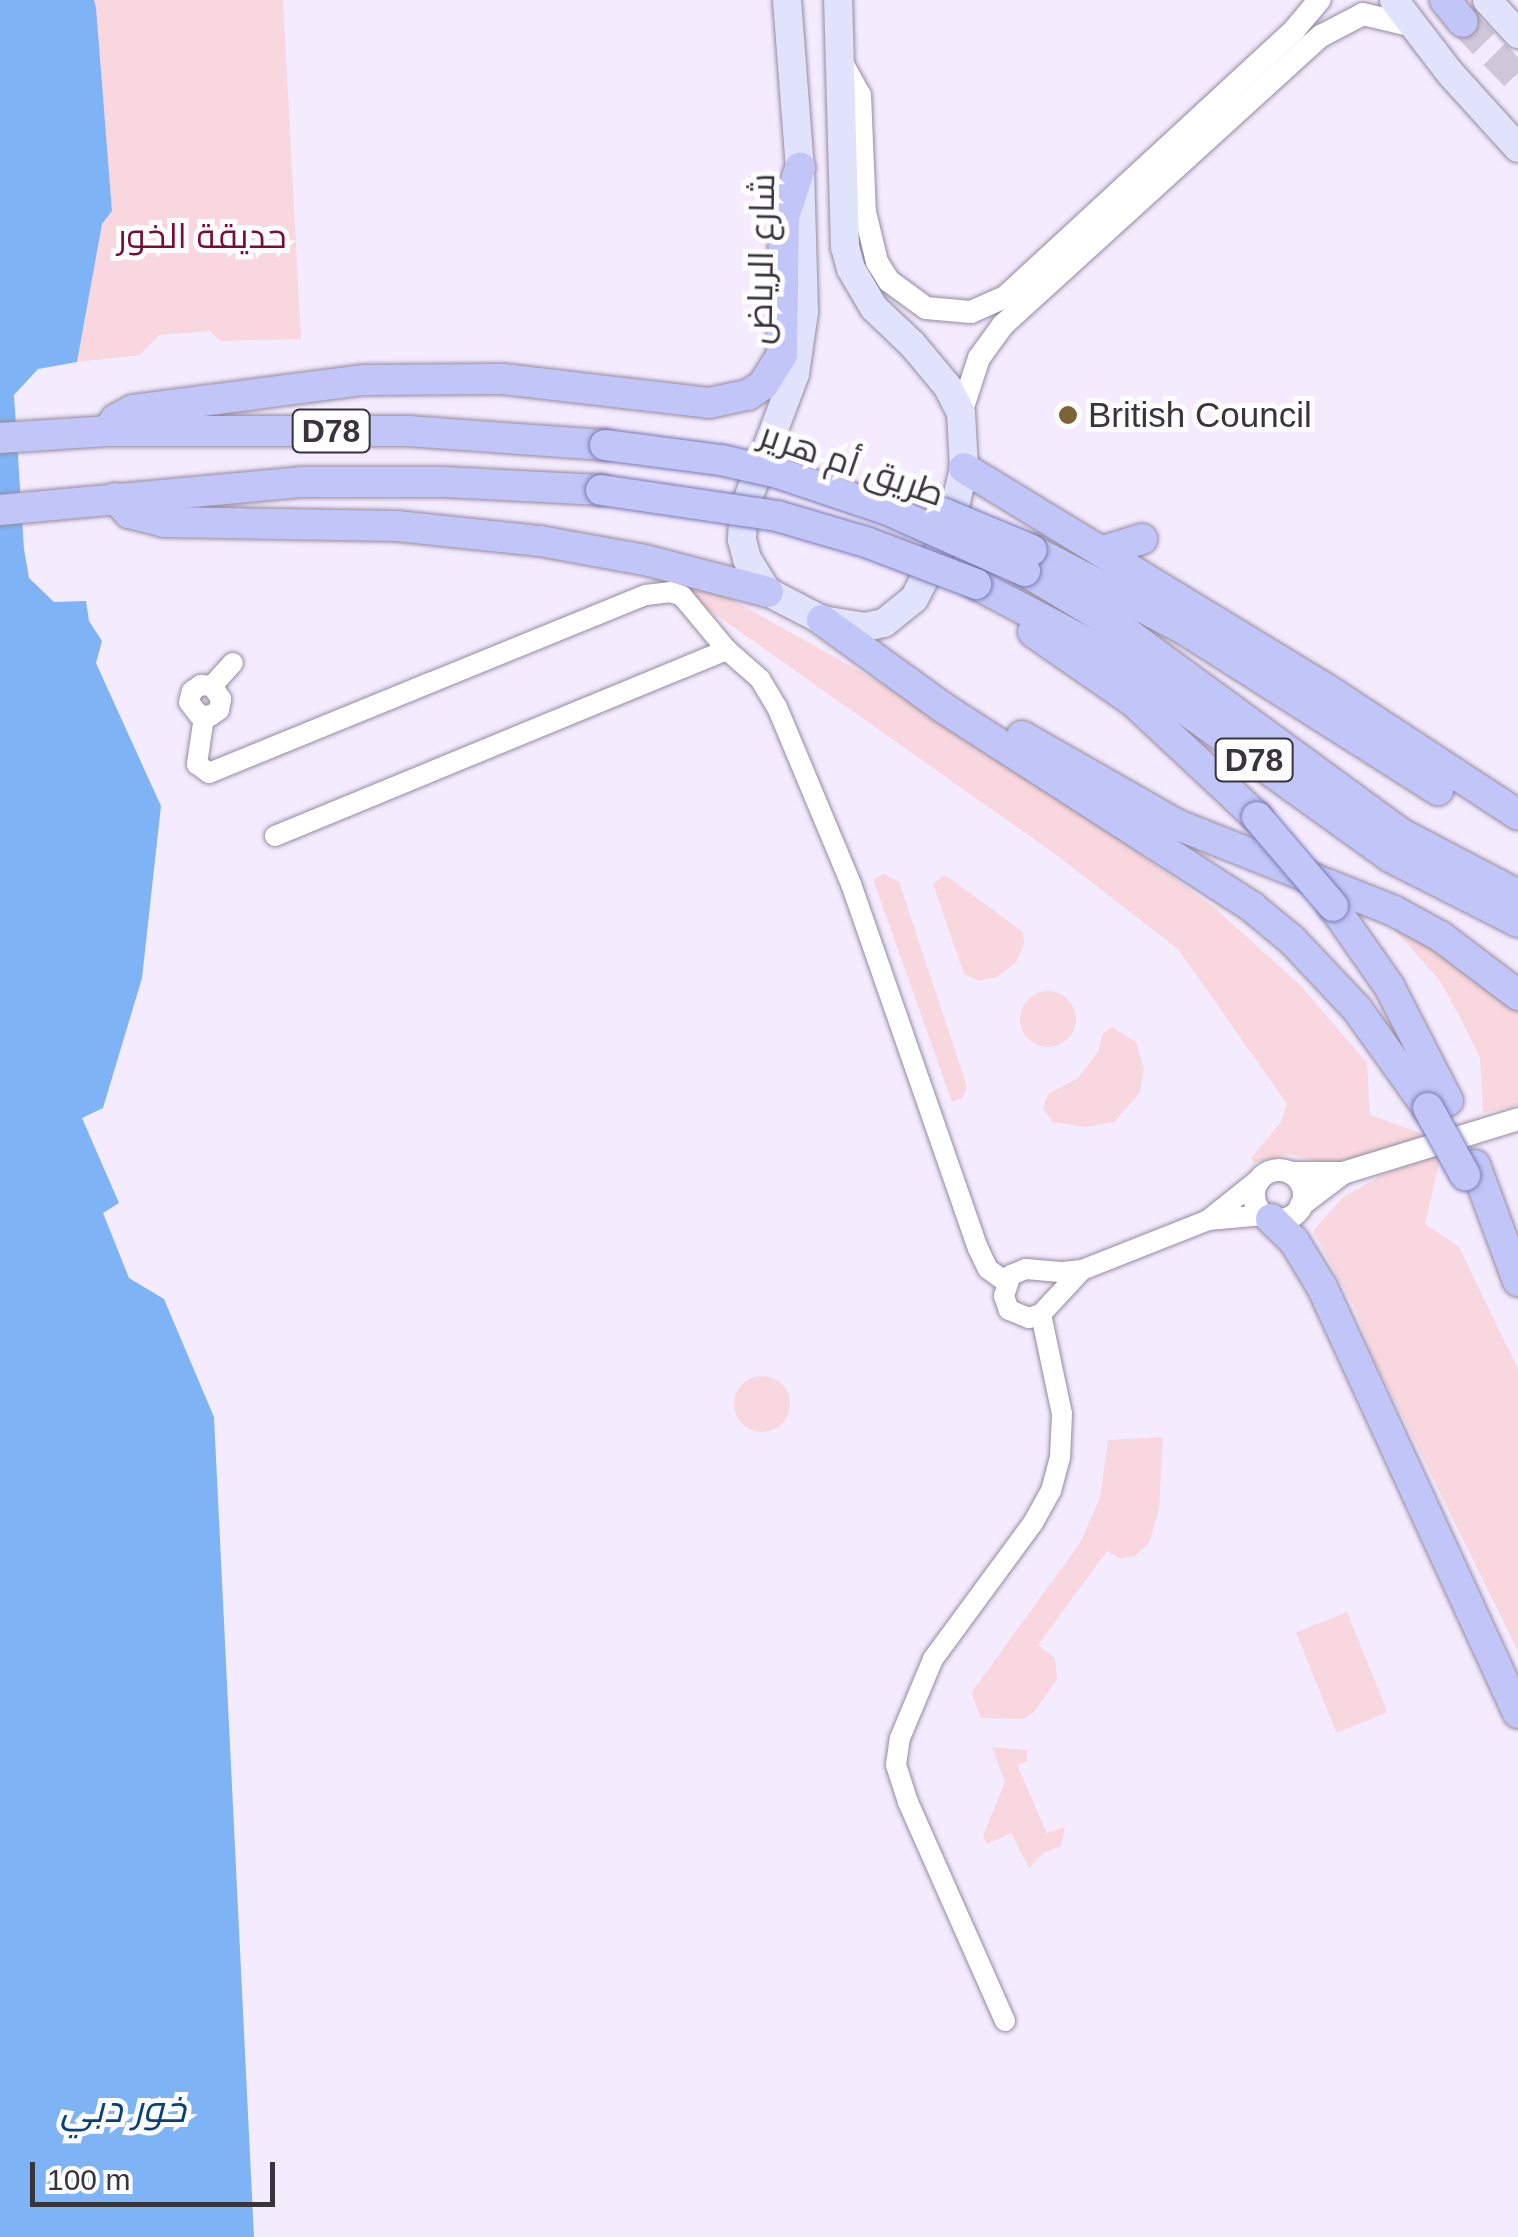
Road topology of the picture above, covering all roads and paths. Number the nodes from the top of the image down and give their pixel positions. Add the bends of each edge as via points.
1 (787, 0) edge
2 (838, 0) edge
3 (1327, 0) edge
4 (1356, 0) edge
5 (1394, 0) edge
6 (1487, 0) edge
7 (1316, 17) edge
8 (1413, 26) junction
9 (1518, 34) edge
10 (842, 62) junction
11 (1518, 148) edge
12 (800, 168) junction
13 (961, 413) junction
14 (107, 431) junction
15 (0, 438) edge
16 (964, 468) junction
17 (114, 498) junction
18 (0, 510) edge
19 (1142, 539) dead end
20 (1103, 551) junction
21 (1028, 560) junction
22 (985, 587) junction
23 (768, 592) junction
24 (822, 620) junction
25 (727, 650) junction
26 (233, 664) dead end
27 (942, 708) junction
28 (1518, 815) edge
29 (275, 836) dead end
30 (1518, 836) edge
31 (1518, 895) edge
32 (1518, 922) edge
33 (1518, 994) edge
34 (1438, 1104) junction
35 (1518, 1119) edge
36 (1291, 1173) junction
37 (1343, 1173) junction
38 (1258, 1180) junction
39 (1301, 1205) junction
40 (1268, 1217) junction
41 (1208, 1220) junction
42 (1082, 1270) junction
43 (1518, 1281) edge
44 (1006, 1282) junction
45 (1041, 1314) junction
46 (1518, 1713) edge
47 (1005, 2021) dead end

1 - 12 main road, شارع الرياض
2 - 10 main road
3 - 7 street
4 - 7 street via 1327,24
5 - 8 main road
6 - 9 main road
7 - 8 street via 1363,14
7 - 10 street via 1005,297 971,312 926,308 889,281 877,262 865,212 860,95
7 - 13 street via 1003,325 980,358
8 - 11 main road
10 - 13 main road via 845,247 861,290 932,365
12 - 14 main road via 784,217 782,354 763,385 748,395 709,403 503,380 364,380 133,410
12 - 23 main road, شارع الرياض via 801,343 744,509 747,560
13 - 16 main road
14 - 15 main road, طريق أم هرير / D78
14 - 21 main road, طريق أم هرير / D78, bridge via 408,432 702,457 778,473 888,510 896,502 916,502
16 - 20 main road
16 - 24 main road via 949,532 914,600 900,614 865,627
17 - 18 main road, طريق أم هرير / D78
17 - 22 main road, طريق أم هرير / D78, bridge via 372,480 601,490 777,516
17 - 23 main road via 130,513 164,522 397,526 540,541
19 - 20 main road
20 - 28 main road
21 - 30 main road via 1184,629
21 - 31 main road, D78 via 1400,833
22 - 32 main road, طريق أم هرير / D78 via 1125,665 1390,857
22 - 34 main road, bridge via 1017,620 1156,720 1257,817 1333,906 1389,986
23 - 24 main road
24 - 27 main road
25 - 26 street via 690,604 659,592 209,773 198,764 204,716 194,712 190,697
25 - 29 street
25 - 44 street via 760,679 778,707 851,884 978,1248 988,1269
27 - 33 main road via 984,713 1178,825 1394,910
27 - 34 main road via 1252,907 1358,1009
34 - 43 main road
35 - 37 street
36 - 37 street
36 - 38 street via 1273,1170
36 - 39 street via 1302,1187
37 - 39 street
38 - 40 street via 1254,1198
38 - 41 street
39 - 40 street via 1286,1219
40 - 41 street
40 - 46 main road via 1294,1241 1322,1287
41 - 42 street
42 - 44 street via 1026,1269
42 - 45 street
44 - 45 street via 1009,1310 1022,1318
45 - 47 street via 1062,1414 1051,1491 940,1646 900,1738 896,1765

